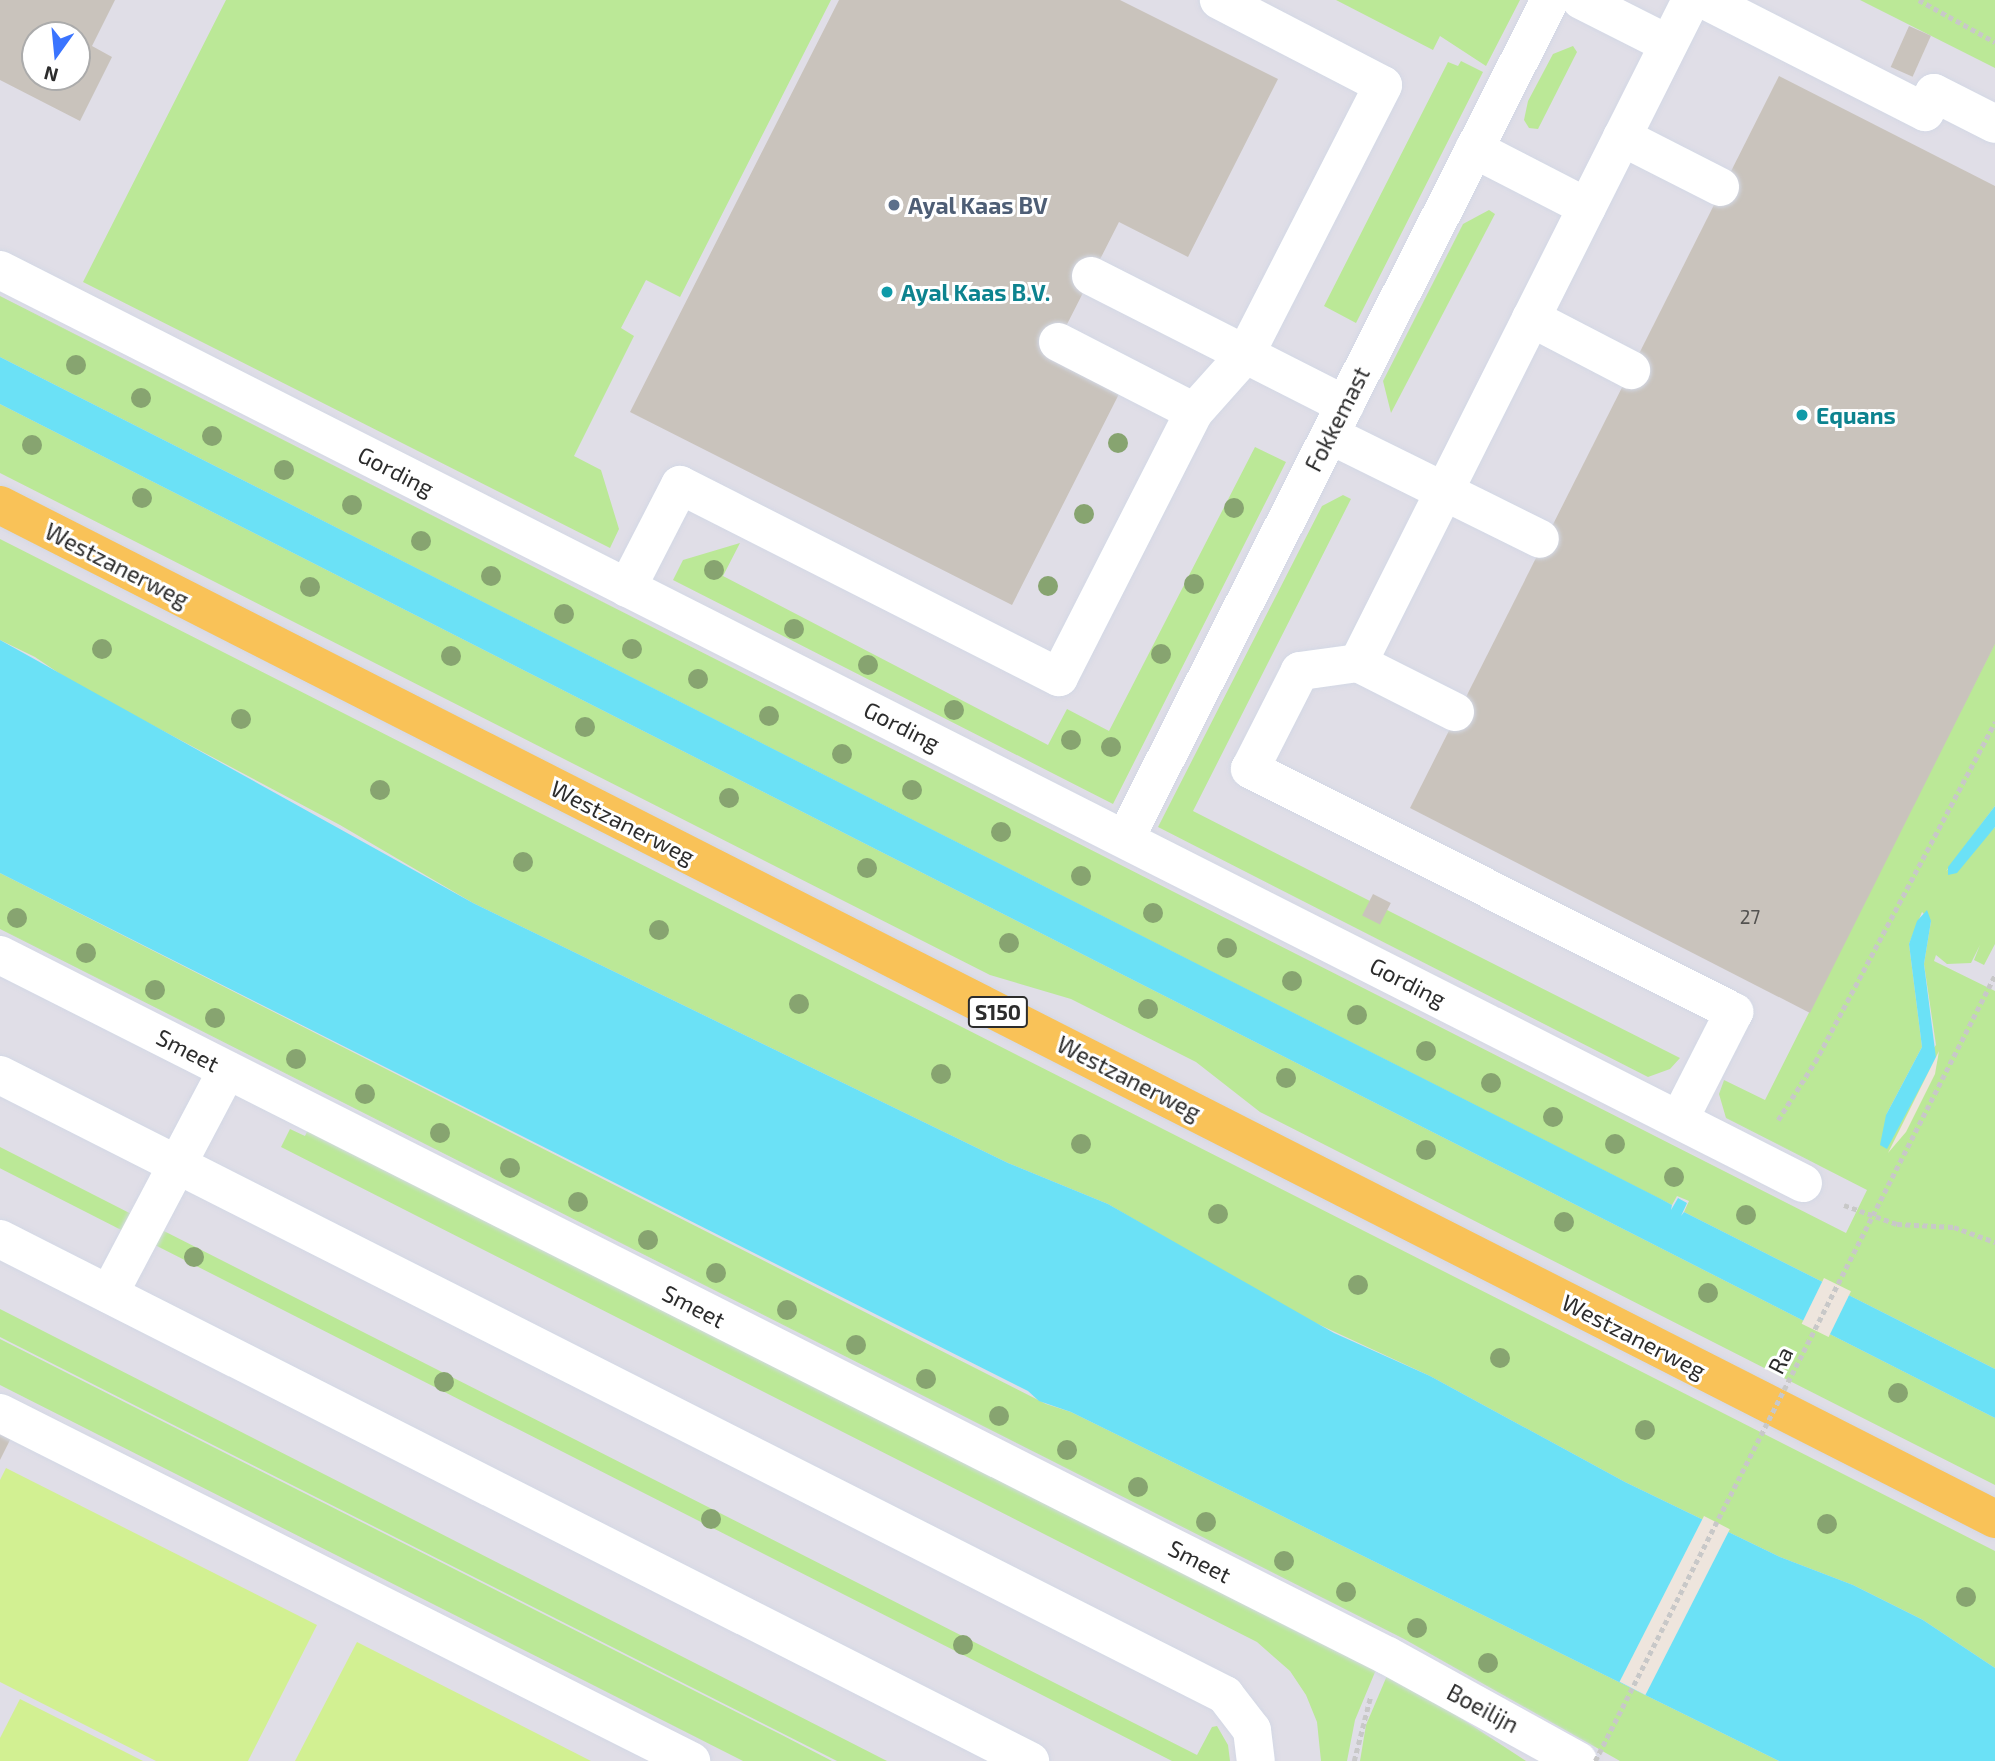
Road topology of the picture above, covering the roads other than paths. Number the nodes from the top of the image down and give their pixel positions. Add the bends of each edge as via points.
1 (1219, 0) edge
2 (1549, 0) edge
3 (1581, 0) edge
4 (1690, 0) edge
5 (1704, 0) edge
6 (1668, 44) junction
7 (1995, 124) edge
8 (1622, 136) junction
9 (1474, 149) junction
10 (1720, 187) dead end
11 (1587, 207) junction
12 (0, 270) edge
13 (1091, 276) dead end
14 (1531, 318) junction
15 (1058, 342) dead end
16 (1245, 355) junction
17 (1631, 370) dead end
18 (1194, 412) junction
19 (1337, 420) junction
20 (1444, 492) junction
21 (0, 505) edge
22 (1540, 539) dead end
23 (627, 588) junction
24 (1358, 663) junction
25 (1455, 712) dead end
26 (1125, 839) junction
27 (0, 955) edge
28 (216, 1065) junction
29 (0, 1075) edge
30 (1679, 1120) junction
31 (168, 1161) junction
32 (1803, 1184) road end
33 (0, 1239) edge
34 (109, 1294) junction
35 (0, 1413) edge
36 (1995, 1519) edge
37 (1388, 1656) joint
38 (691, 1761) edge
39 (1030, 1761) edge
40 (1256, 1761) edge
41 (1578, 1761) edge

1 - 16 street via 1383,85
2 - 9 street, Fokkemast
3 - 6 street
4 - 6 street
5 - 7 street via 1924,112 1934,93
6 - 8 street
8 - 10 street
8 - 11 street
9 - 11 street
9 - 19 street, Fokkemast
11 - 14 street
12 - 23 street, Gording
13 - 16 street
14 - 17 street
14 - 20 street
15 - 18 street
16 - 18 street
16 - 19 street
18 - 23 street via 1059,677 680,485
19 - 20 street
19 - 26 street, Fokkemast
20 - 22 street
20 - 24 street
21 - 36 main road, Westzanerweg / S150
23 - 26 street, Gording
24 - 25 street
24 - 30 street via 1300,671 1250,769 1734,1012
26 - 30 street, Gording
27 - 28 street, Smeet
28 - 31 street
28 - 37 street, Smeet
29 - 31 street
30 - 32 street, Gording
31 - 34 street
31 - 40 street via 1225,1695 1252,1730
33 - 34 street
34 - 39 street
35 - 38 street
37 - 41 street, Boeilijn

